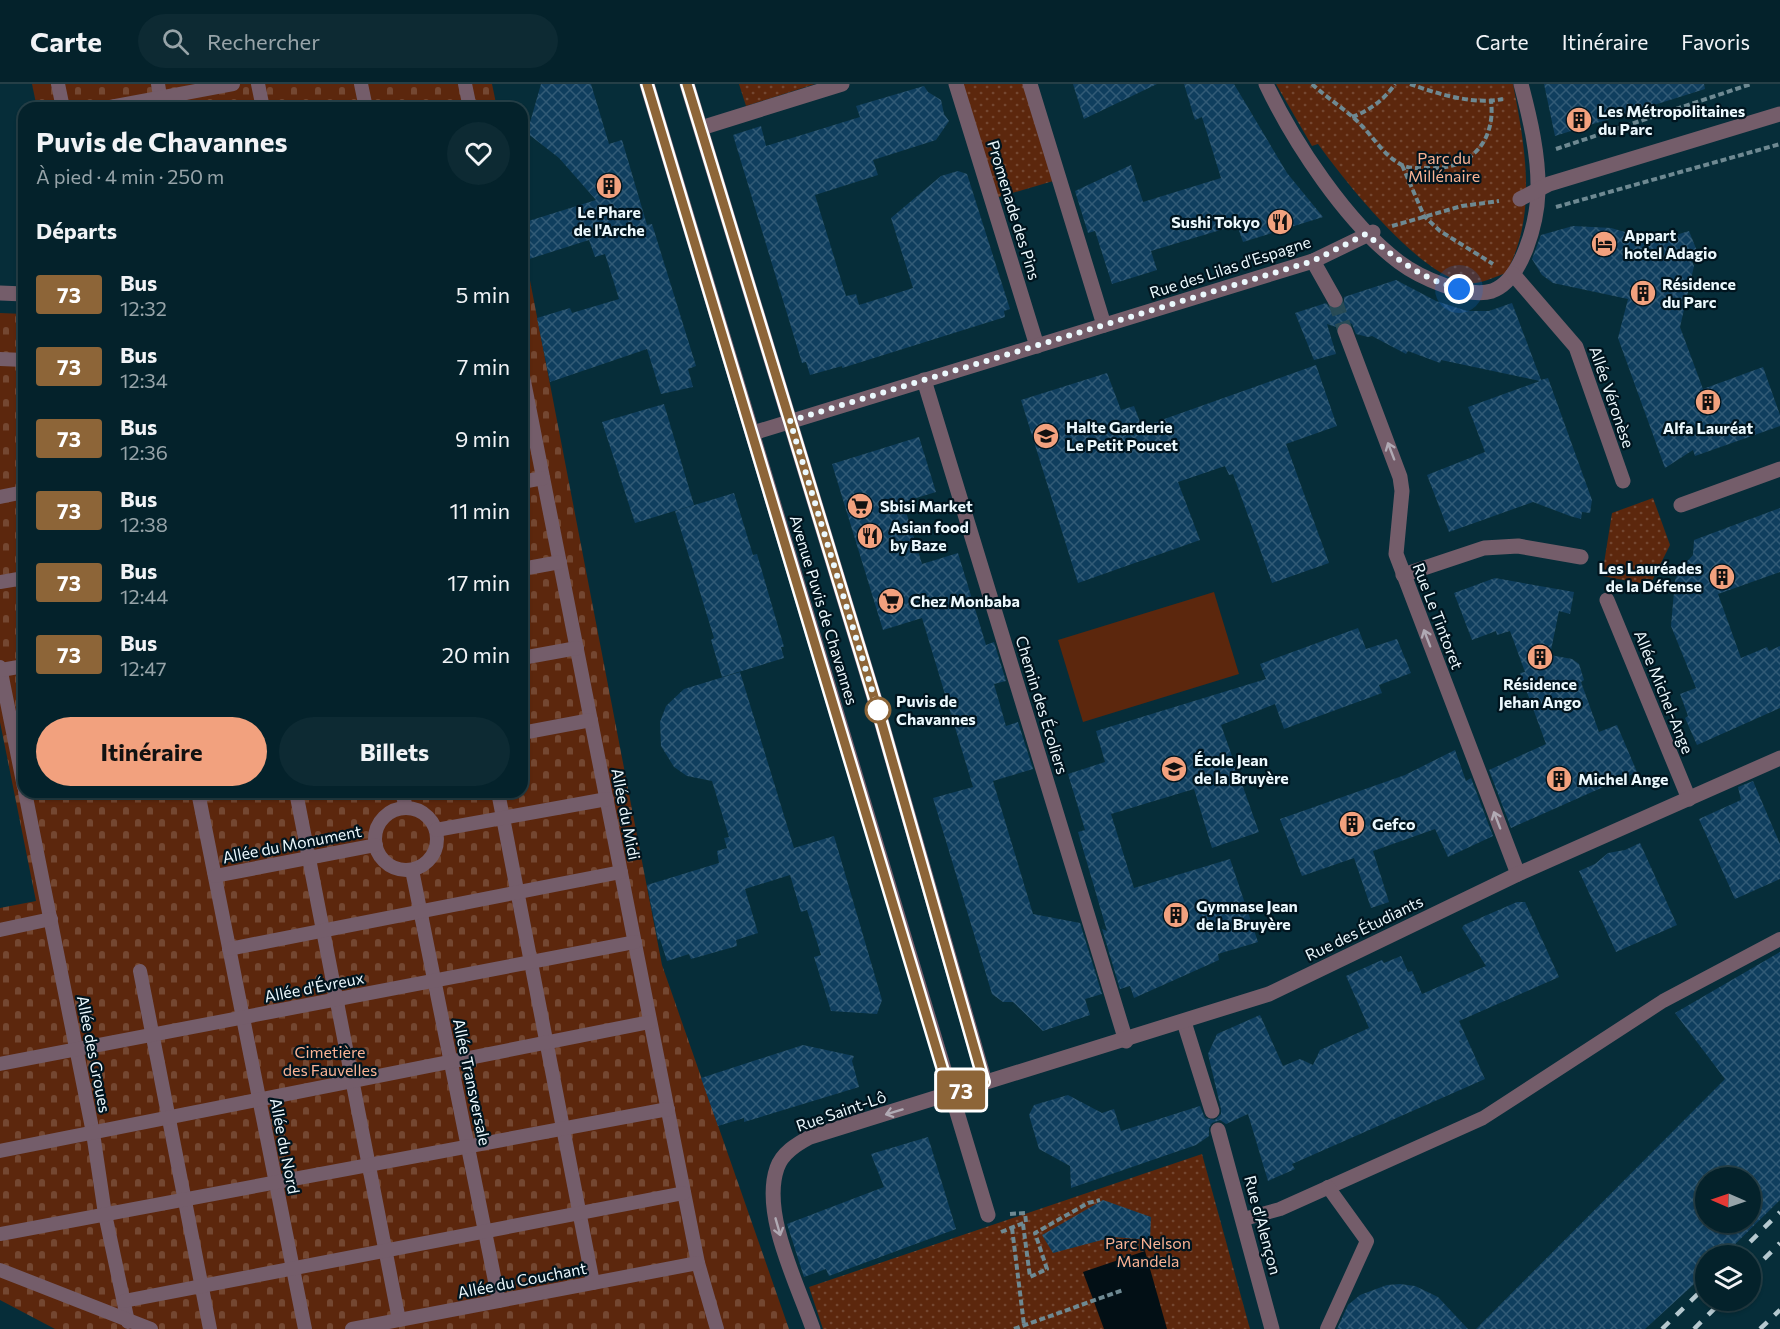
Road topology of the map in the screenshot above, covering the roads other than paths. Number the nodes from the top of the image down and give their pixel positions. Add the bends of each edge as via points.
1 (58, 84) edge
2 (233, 84) edge
3 (258, 84) edge
4 (361, 84) edge
5 (465, 84) edge
6 (647, 84) edge
7 (687, 84) edge
8 (842, 84) edge
9 (956, 84) edge
10 (1030, 84) edge
11 (1266, 84) edge
12 (1521, 84) edge
13 (160, 97) edge
14 (62, 102) edge
15 (135, 102) edge
16 (262, 102) edge
17 (365, 102) edge
18 (469, 102) edge
19 (1780, 114) edge
20 (701, 128) junction
21 (1544, 187) junction
22 (1520, 199) road end
23 (1370, 233) junction
24 (1313, 261) junction
25 (1513, 274) junction
26 (0, 293) edge
27 (18, 294) edge
28 (1335, 300) tunnel mouth
29 (1104, 325) junction
30 (1345, 331) tunnel mouth
31 (1037, 346) junction
32 (0, 359) edge
33 (18, 360) edge
34 (924, 380) junction
35 (528, 412) edge
36 (790, 421) junction
37 (753, 433) junction
38 (1780, 469) edge
39 (543, 478) junction
40 (528, 481) edge
41 (1623, 481) dead end
42 (18, 493) edge
43 (0, 497) edge
44 (1681, 505) dead end
45 (1581, 557) dead end
46 (560, 562) junction
47 (528, 568) edge
48 (1403, 575) junction
49 (18, 579) edge
50 (0, 582) edge
51 (1607, 600) dead end
52 (577, 648) junction
53 (528, 657) edge
54 (18, 667) edge
55 (0, 669) edge
56 (591, 720) junction
57 (528, 732) edge
58 (18, 758) edge
59 (1780, 758) edge
60 (26, 798) edge
61 (200, 798) edge
62 (297, 798) edge
63 (404, 798) edge
64 (499, 798) edge
65 (607, 799) junction
66 (1689, 799) junction
67 (406, 808) junction
68 (503, 818) junction
69 (436, 830) junction
70 (376, 845) junction
71 (309, 858) junction
72 (412, 870) junction
73 (621, 872) junction
74 (1518, 874) junction
75 (215, 876) junction
76 (518, 892) junction
77 (420, 911) junction
78 (51, 919) junction
79 (0, 930) edge
80 (323, 930) junction
81 (1780, 939) edge
82 (635, 942) junction
83 (229, 949) junction
84 (531, 962) junction
85 (140, 971) dead end
86 (434, 981) junction
87 (337, 999) junction
88 (243, 1018) junction
89 (650, 1022) junction
90 (1184, 1022) junction
91 (153, 1035) junction
92 (1126, 1041) junction
93 (547, 1043) junction
94 (77, 1049) junction
95 (450, 1062) junction
96 (0, 1064) edge
97 (352, 1081) junction
98 (984, 1082) junction
99 (950, 1094) junction
100 (259, 1100) junction
101 (668, 1109) junction
102 (1212, 1111) dead end
103 (169, 1118) junction
104 (564, 1128) junction
105 (1218, 1130) dead end
106 (93, 1133) junction
107 (468, 1146) junction
108 (0, 1151) edge
109 (369, 1165) junction
110 (276, 1183) junction
111 (1328, 1187) junction
112 (684, 1193) junction
113 (185, 1199) junction
114 (580, 1213) junction
115 (105, 1214) junction
116 (988, 1215) dead end
117 (1244, 1219) junction
118 (485, 1231) junction
119 (0, 1234) edge
120 (386, 1250) junction
121 (698, 1263) junction
122 (292, 1268) junction
123 (0, 1270) edge
124 (593, 1283) junction
125 (202, 1286) junction
126 (124, 1300) junction
127 (499, 1301) junction
128 (399, 1320) junction
129 (128, 1322) junction
130 (152, 1329) edge
131 (210, 1329) edge
132 (305, 1329) edge
133 (352, 1329) edge
134 (717, 1329) edge
135 (813, 1329) edge
136 (1272, 1329) edge
137 (1327, 1329) edge

1 - 14 lane
2 - 13 lane
3 - 16 lane
4 - 17 lane
5 - 18 lane
6 - 37 street, Avenue Puvis de Chavannes
7 - 20 street, Avenue Puvis de Chavannes
8 - 20 street
9 - 31 street, Promenade des Pins
10 - 29 street
11 - 23 street via 1311,161
12 - 21 street
13 - 15 lane
19 - 21 street
20 - 36 street, Avenue Puvis de Chavannes
21 - 22 street
21 - 25 street via 1525,252
23 - 24 street, Rue des Lilas d'Espagne
23 - 25 street via 1400,263 1441,284 1468,292 1494,290
24 - 28 street
24 - 29 street, Rue des Lilas d'Espagne
25 - 41 street, Allée Véronèse via 1576,347
26 - 27 street
29 - 31 street, Rue des Lilas d'Espagne
48 -> 30 street, Rue Le Tintoret via 1396,554 1400,477
31 - 34 street, Rue des Lilas d'Espagne
32 - 33 lane
34 - 36 street, Rue des Lilas d'Espagne
34 - 92 street, Chemin des Écoliers
35 - 39 lane, Allée du Midi
36 - 37 street, Rue des Lilas d'Espagne
36 - 98 street, Avenue Puvis de Chavannes via 878,710
37 - 99 street, Avenue Puvis de Chavannes
38 - 44 street
39 - 40 lane
39 - 46 lane, Allée du Midi
42 - 43 lane
45 - 48 street via 1518,546 1484,548
46 - 47 lane
46 - 52 lane, Allée du Midi
74 -> 48 street, Rue Le Tintoret
49 - 50 lane
51 - 66 street, Allée Michel-Ange
52 - 53 lane
52 - 56 lane, Allée du Midi
54 - 55 lane
55 - 58 lane
56 - 57 lane
56 - 65 lane, Allée du Midi
59 - 66 street, Rue des Étudiants
60 - 78 lane, Allée des Groues
61 - 75 lane, Allée du Nord
62 - 71 lane
63 - 67 lane
64 - 68 lane
65 - 68 lane
65 - 73 lane, Allée du Midi
66 - 74 street, Rue des Étudiants
67 - 69 lane via 424,814
67 - 70 lane via 383,820
68 - 69 lane
68 - 76 lane
69 - 72 lane via 435,851 430,860
70 - 71 lane, Allée du Monument
70 - 72 lane via 388,865
71 - 75 lane, Allée du Monument
71 - 80 lane
72 - 77 lane, Allée Transversale
73 - 76 lane
73 - 82 lane, Allée du Midi
74 - 90 street, Rue des Étudiants via 1269,994
75 - 83 lane, Allée du Nord
76 - 77 lane
76 - 84 lane
77 - 80 lane
77 - 86 lane, Allée Transversale
78 - 79 lane
78 - 94 lane, Allée des Groues
80 - 83 lane
80 - 87 lane
81 - 111 lane via 1663,1001 1483,1118
82 - 84 lane, Allée d'Évreux
82 - 89 lane, Allée du Midi
83 - 88 lane, Allée du Nord
84 - 86 lane, Allée d'Évreux
84 - 93 lane
85 - 91 lane
86 - 87 lane, Allée d'Évreux
86 - 95 lane, Allée Transversale
87 - 88 lane, Allée d'Évreux
87 - 97 lane
88 - 91 lane, Allée d'Évreux
88 - 100 lane, Allée du Nord
89 - 93 lane
89 - 101 lane, Allée du Midi
90 - 92 street, Rue des Étudiants
90 - 102 street
91 - 94 lane, Allée d'Évreux
91 - 103 lane
92 - 98 street, Rue des Étudiants
93 - 95 lane
93 - 104 lane
94 - 96 lane, Allée d'Évreux
94 - 106 lane, Allée des Groues
95 - 97 lane
95 - 107 lane, Allée Transversale
97 - 100 lane
97 - 109 lane
98 - 99 street, Rue des Étudiants
99 - 116 street, Avenue Puvis de Chavannes
99 -> 135 street, Rue Saint-Lô via 810,1137 792,1147 777,1167 772,1193 776,1223
100 - 103 lane
100 - 110 lane, Allée du Nord
101 - 104 lane
101 - 112 lane, Allée du Midi
103 - 106 lane
103 - 113 lane
104 - 107 lane
104 - 114 lane
105 - 117 street, Rue d'Alençon
106 - 108 lane
106 - 115 lane, Allée des Groues
107 - 109 lane
107 - 118 lane, Allée Transversale
109 - 110 lane
109 - 120 lane
110 - 113 lane
110 - 122 lane, Allée du Nord
111 - 117 lane via 1280,1209
111 - 137 lane via 1367,1242
112 - 114 lane
112 - 121 lane, Allée du Midi
113 - 115 lane
113 - 125 lane
114 - 118 lane
114 - 124 lane
115 - 119 lane
115 - 126 lane, Allée des Groues
117 - 136 street, Rue d'Alençon
118 - 120 lane
118 - 127 lane, Allée Transversale
120 - 122 lane
120 - 128 lane
121 - 124 lane, Allée du Couchant
121 - 134 lane, Allée du Midi
122 - 125 lane
122 - 132 lane, Allée du Nord
123 - 129 lane
124 - 127 lane, Allée du Couchant
125 - 126 lane
125 - 131 lane
126 - 129 lane, Allée des Groues
127 - 128 lane, Allée du Couchant
128 - 133 lane, Allée du Couchant
129 - 130 lane

